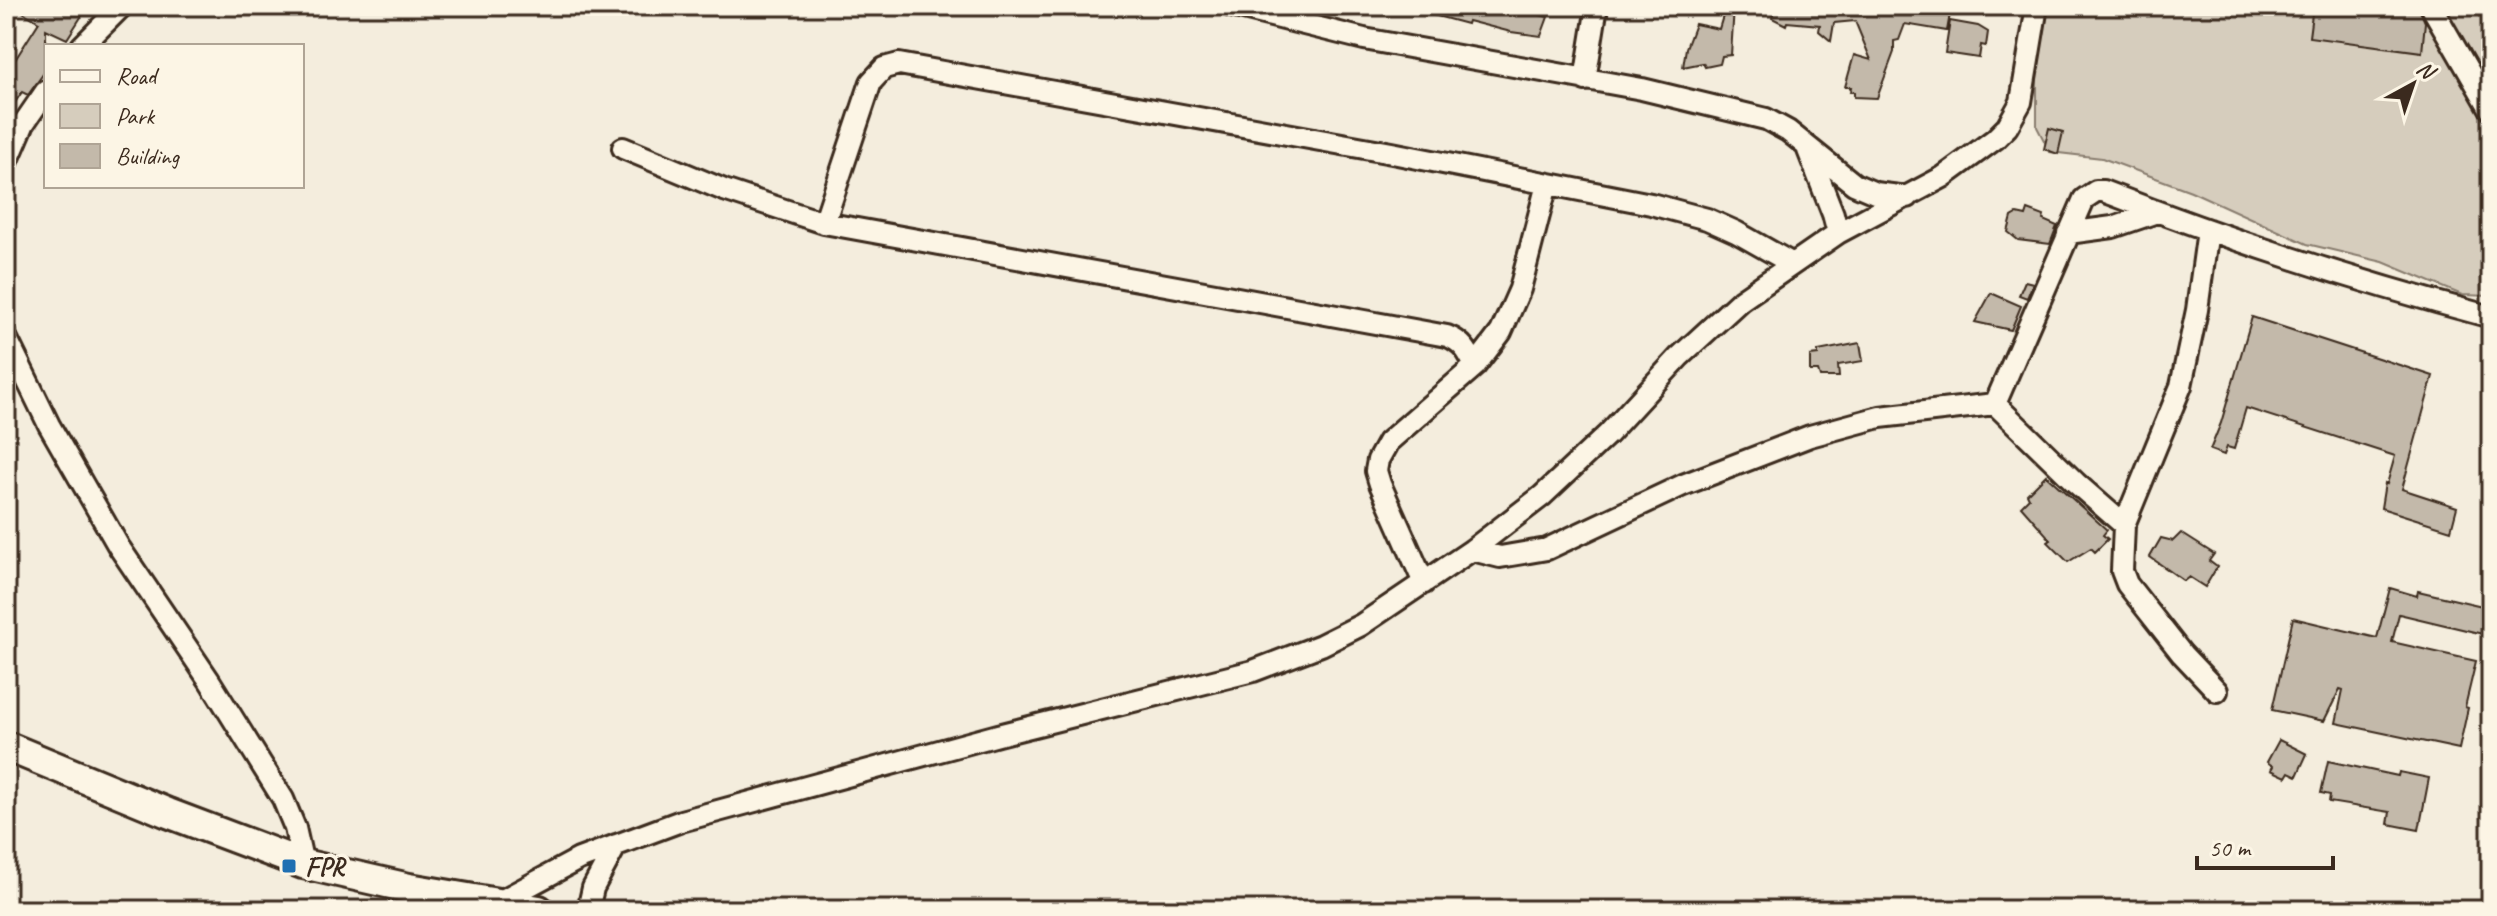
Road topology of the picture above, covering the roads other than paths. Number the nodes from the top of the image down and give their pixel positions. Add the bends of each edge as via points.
1 (1231, 6) edge
2 (1597, 6) edge
3 (2037, 6) edge
4 (2431, 6) edge
5 (116, 8) edge
6 (84, 44) edge
7 (1585, 80) junction
8 (44, 94) edge
9 (2491, 110) edge
10 (1807, 147) junction
11 (623, 148) dead end
12 (9, 150) edge
13 (1547, 184) junction
14 (1908, 197) junction
15 (2157, 212) junction
16 (824, 223) junction
17 (2208, 230) junction
18 (1838, 233) junction
19 (2068, 233) junction
20 (1791, 263) junction
21 (2491, 317) edge
22 (6, 337) edge
23 (1475, 366) junction
24 (1995, 404) junction
25 (2124, 525) junction
26 (1472, 550) junction
27 (1424, 583) junction
28 (2217, 691) dead end
29 (6, 746) edge
30 (616, 845) junction
31 (303, 864) junction
32 (497, 903) junction
33 (539, 910) edge
34 (588, 910) edge

1 - 7 street via 1364,39
2 - 7 street
3 - 14 street via 2021,102 2007,127
4 - 9 street
5 - 6 street
7 - 10 street via 1766,119
8 - 12 street
10 - 14 street via 1854,184
10 - 18 street
11 - 16 street via 724,190
13 - 16 street via 890,64 871,82
13 - 20 street via 1707,219
13 - 23 street via 1520,289 1501,332
14 - 18 street
15 - 17 street
15 - 19 street via 2113,227
15 - 19 street via 2096,191 2084,199
16 - 23 street via 1447,336 1465,346
17 - 21 street
17 - 25 street via 2181,386
18 - 20 street
19 - 24 street
20 - 26 street via 1707,329 1571,470
22 - 31 street via 119,547 277,788 295,828
23 - 27 street via 1388,442 1378,460 1380,484
24 - 25 street
24 - 26 street via 1880,417 1810,436 1683,485 1547,549 1500,557
25 - 28 street via 2122,571 2127,584
26 - 27 street
27 - 30 street via 1348,632 1253,671 739,805
29 - 31 highway
30 - 32 street
30 - 34 street via 593,888
31 - 32 highway
32 - 33 highway

